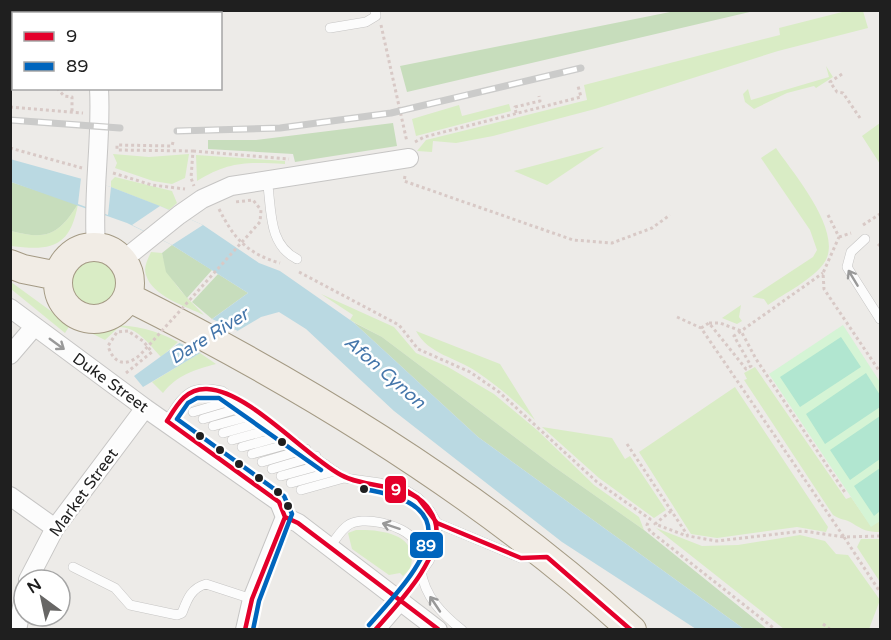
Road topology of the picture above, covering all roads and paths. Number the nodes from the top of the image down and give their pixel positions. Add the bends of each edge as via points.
1 (376, 13) edge
2 (330, 28) dead end
3 (842, 74) dead end
4 (578, 86) dead end
5 (59, 90) edge
6 (99, 90) edge
7 (539, 96) dead end
8 (10, 107) edge
9 (72, 112) junction
10 (516, 113) junction
11 (100, 114) junction
12 (860, 118) dead end
13 (173, 142) dead end
14 (10, 148) edge
15 (193, 151) junction
16 (409, 158) dead end
17 (291, 167) dead end
18 (96, 175) junction
19 (267, 179) junction
20 (404, 181) dead end
21 (235, 202) dead end
22 (217, 205) dead end
23 (880, 214) edge
24 (670, 215) dead end
25 (828, 215) dead end
26 (863, 225) dead end
27 (851, 233) dead end
28 (839, 237) junction
29 (865, 239) dead end
30 (96, 246) junction
31 (123, 260) junction
32 (293, 262) joint
33 (10, 264) edge
34 (298, 271) dead end
35 (823, 273) junction
36 (58, 276) junction
37 (128, 297) junction
38 (10, 308) edge
39 (677, 317) dead end
40 (880, 319) edge
41 (709, 323) junction
42 (34, 327) junction
43 (701, 328) junction
44 (741, 331) junction
45 (10, 355) edge
46 (880, 372) edge
47 (115, 385) junction
48 (237, 399) junction
49 (247, 406) junction
50 (145, 408) junction
51 (193, 412) dead end
52 (257, 414) junction
53 (203, 419) dead end
54 (167, 421) junction
55 (266, 421) junction
56 (213, 426) dead end
57 (276, 428) junction
58 (223, 433) dead end
59 (286, 435) junction
60 (232, 440) dead end
61 (296, 442) junction
62 (627, 444) dead end
63 (242, 447) dead end
64 (306, 449) junction
65 (252, 454) dead end
66 (316, 456) junction
67 (262, 462) dead end
68 (326, 464) junction
69 (272, 469) dead end
70 (335, 471) junction
71 (281, 476) dead end
72 (344, 478) junction
73 (291, 483) dead end
74 (301, 490) dead end
75 (846, 494) dead end
76 (10, 496) edge
77 (671, 511) junction
78 (285, 517) junction
79 (437, 523) junction
80 (55, 528) junction
81 (688, 536) junction
82 (880, 536) edge
83 (844, 537) junction
84 (329, 547) junction
85 (547, 557) junction
86 (73, 567) dead end
87 (34, 568) edge
88 (421, 570) junction
89 (880, 592) edge
90 (252, 599) junction
91 (400, 601) junction
92 (823, 624) dead end
93 (245, 630) edge
94 (375, 630) edge
95 (438, 630) edge
96 (462, 630) edge
97 (632, 630) edge
98 (776, 630) edge
99 (831, 630) edge

1 - 2 lane via 366,22
1 - 10 path via 408,145 424,137
3 - 12 path via 830,82
4 - 10 path via 581,97
5 - 9 path via 72,97
6 - 11 street
7 - 10 path via 540,101 514,107
8 - 9 path
9 - 11 path
11 - 18 street
13 - 15 path via 172,146 117,145 117,150
14 - 18 path
15 - 17 path via 289,158
15 - 18 path via 191,178 195,189
16 - 19 street
18 - 30 street
19 - 31 street via 213,194 179,215
19 - 32 lane via 278,244
20 - 24 path via 573,240 612,243 651,228
21 - 47 path, bridge via 253,200 261,210 260,222 141,354 128,363 114,360 108,346 117,332 128,330 143,341 152,352
22 - 32 path via 234,237 262,258
23 - 26 path
25 - 28 path
27 - 28 path
28 - 35 path
40 -> 29 lane via 847,267 851,252
30 - 31 main road
30 - 36 main road via 76,251
31 - 37 main road via 131,278
33 - 36 main road
34 - 98 path via 399,326 418,349 470,372 499,392 597,482 650,519 650,531
35 - 44 path
35 - 46 path via 824,289
36 - 37 main road via 62,299 78,315 101,318 112,314
37 - 85 main road via 274,373 436,477
38 - 42 street, Duke Street
39 - 43 path
41 - 43 path
41 - 44 path
41 - 44 path via 746,369 751,366 734,336
42 - 45 street
42 -> 47 street, Duke Street
43 - 83 path
44 - 75 path
47 - 50 street, Duke Street
48 - 49 lane
48 - 51 lane
48 - 54 lane via 202,387 185,394
49 - 52 lane
49 - 53 lane
50 - 54 street, Duke Street
50 - 80 street, Market Street
52 - 55 lane
52 - 56 lane
54 - 78 street, Duke Street via 279,502
55 - 57 lane
55 - 58 lane
57 - 59 lane
57 - 60 lane
59 - 61 lane
59 - 63 lane
61 - 64 lane
61 - 65 lane
62 - 77 path
64 - 66 lane
64 - 67 lane
66 - 68 lane
66 - 69 lane
68 - 70 lane
68 - 71 lane
70 - 72 lane
70 - 73 lane
72 - 74 lane
72 - 79 lane via 407,491 418,498
76 - 80 street
77 - 81 path
77 - 81 path via 656,524
78 - 84 street, Duke Street
78 - 90 street
79 - 85 lane via 521,558
79 - 88 lane via 436,546
80 - 87 street, Market Street
81 - 83 path via 717,541 803,531
82 - 83 path
83 - 89 path
88 -> 84 lane via 414,540 405,532 378,522 347,525
84 - 91 street, Duke Street
85 - 97 main road
86 - 90 lane via 115,588 130,605 177,615 182,613 194,589 206,584
88 - 91 lane
96 -> 88 lane via 432,600
90 - 93 street
91 - 94 street
91 - 95 street, Duke Street
92 - 99 path

